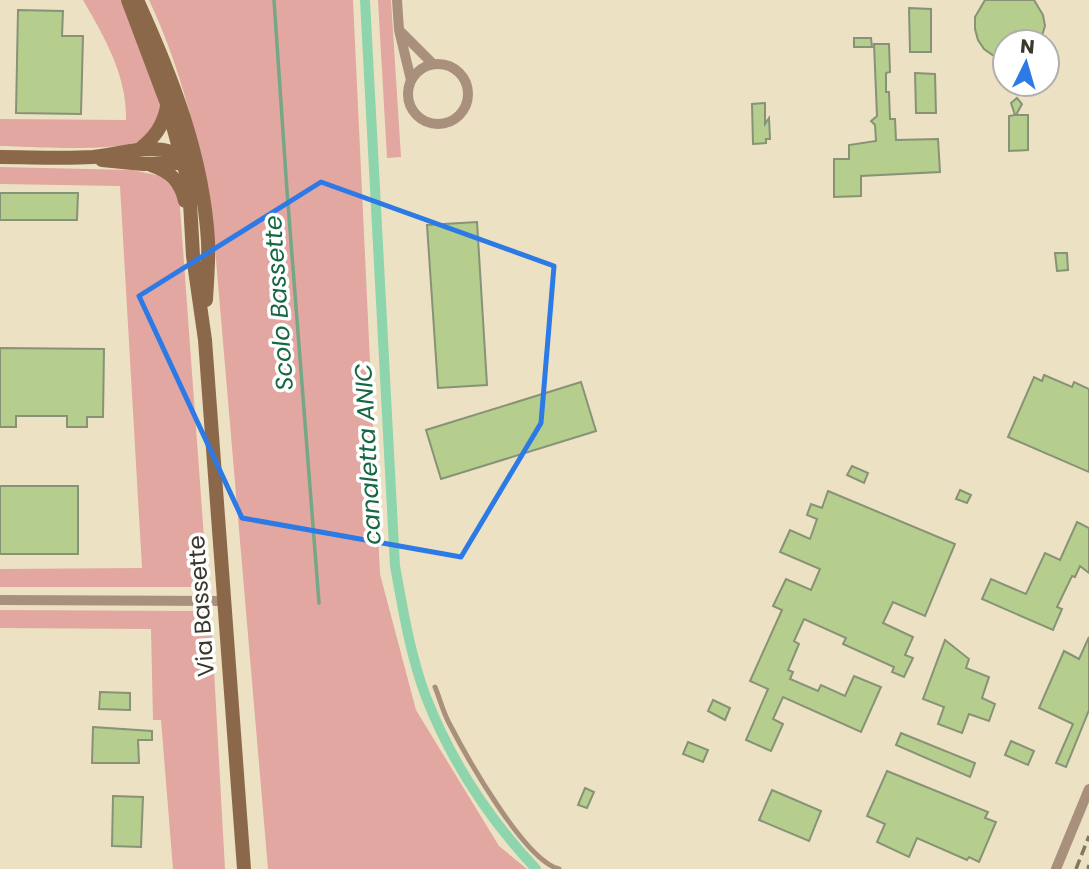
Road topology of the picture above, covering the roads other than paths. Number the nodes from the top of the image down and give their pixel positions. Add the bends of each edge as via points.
1 (128, 0) edge
2 (137, 0) edge
3 (397, 0) edge
4 (399, 30) junction
5 (154, 37) junction
6 (433, 64) junction
7 (411, 80) junction
8 (167, 105) junction
9 (142, 156) junction
10 (0, 157) edge
11 (183, 159) junction
12 (190, 220) junction
13 (207, 280) junction
14 (205, 340) junction
15 (0, 600) edge
16 (223, 601) junction
17 (435, 687) dead end
18 (1089, 789) edge
19 (244, 869) edge
20 (559, 869) edge
21 (1056, 869) edge

1 - 8 main road, Via Bassette
2 - 5 main road, Via Bassette
3 - 4 street
4 - 6 street
4 - 7 street
5 - 11 main road, Via Bassette via 153,52 188,149
5 - 13 main road, Via Bassette via 198,165 208,242
6 - 7 street
6 - 7 street via 452,68 465,82 467,101 455,118 435,123 417,115 408,99
8 - 9 main road via 159,131
8 - 11 main road, Via Bassette
9 - 10 main road via 103,160
9 - 11 main road
9 - 12 main road via 176,179
11 - 12 main road, Via Bassette
11 - 13 main road, Via Bassette via 192,167
12 - 14 main road, Via Bassette
13 - 14 main road, Via Bassette
14 - 16 main road, Via Bassette
15 - 16 street
16 - 19 main road, Via Bassette
17 - 20 lane via 447,720 490,795 530,848
18 - 21 street

